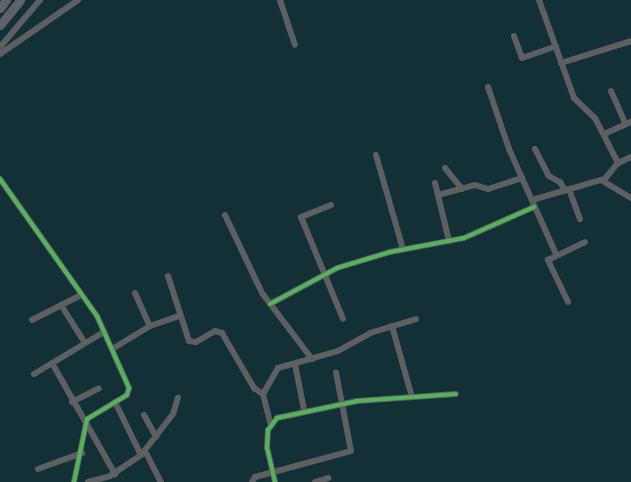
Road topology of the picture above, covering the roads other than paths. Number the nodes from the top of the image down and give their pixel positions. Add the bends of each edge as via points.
1 (6, 0) edge
2 (20, 0) edge
3 (40, 0) edge
4 (78, 0) edge
5 (280, 0) edge
6 (539, 0) edge
7 (0, 8) edge
8 (0, 25) edge
9 (514, 36) dead end
10 (631, 41) edge
11 (295, 45) dead end
12 (556, 46) junction
13 (0, 47) edge
14 (0, 54) edge
15 (561, 62) junction
16 (488, 87) dead end
17 (611, 91) dead end
18 (629, 123) edge
19 (604, 134) junction
20 (535, 149) dead end
21 (376, 155) dead end
22 (631, 157) edge
23 (618, 163) junction
24 (445, 168) dead end
25 (522, 178) junction
26 (0, 179) edge
27 (604, 180) junction
28 (435, 183) dead end
29 (462, 189) junction
30 (567, 190) junction
31 (438, 196) junction
32 (631, 198) edge
33 (532, 200) junction
34 (331, 205) dead end
35 (534, 207) junction
36 (224, 214) dead end
37 (580, 219) dead end
38 (449, 241) junction
39 (585, 242) dead end
40 (403, 249) junction
41 (556, 254) junction
42 (323, 274) junction
43 (168, 276) dead end
44 (135, 293) dead end
45 (81, 295) junction
46 (568, 302) dead end
47 (270, 304) junction
48 (61, 305) junction
49 (179, 316) junction
50 (343, 319) dead end
51 (416, 319) dead end
52 (32, 320) dead end
53 (150, 326) junction
54 (392, 326) junction
55 (104, 332) junction
56 (85, 343) junction
57 (112, 349) junction
58 (312, 359) junction
59 (52, 363) junction
60 (295, 364) junction
61 (336, 372) dead end
62 (34, 374) dead end
63 (99, 388) dead end
64 (263, 394) junction
65 (456, 394) dead end
66 (412, 397) junction
67 (178, 398) dead end
68 (72, 402) junction
69 (115, 402) junction
70 (339, 404) junction
71 (304, 410) junction
72 (144, 415) dead end
73 (86, 422) junction
74 (270, 424) junction
75 (156, 437) junction
76 (82, 453) junction
77 (143, 453) junction
78 (38, 469) dead end
79 (272, 472) junction
80 (115, 474) junction
81 (328, 478) dead end
82 (106, 480) edge
83 (74, 482) edge
84 (88, 482) edge
85 (160, 482) edge
86 (252, 482) edge
87 (275, 482) edge
88 (315, 482) edge

1 - 7 highway
2 - 8 highway
3 - 13 street
4 - 14 street
5 - 11 street
6 - 12 street
9 - 12 street via 522,58
10 - 15 street
12 - 15 street
15 - 19 street via 574,98 595,118
16 - 25 street
17 - 18 street
18 - 19 street
19 - 23 street
20 - 30 street via 549,176 560,182
21 - 40 street
22 - 23 street
23 - 27 street
24 - 29 street
25 - 29 street via 488,190 477,185
25 - 33 street
26 - 45 street
27 - 30 street
27 - 32 street
28 - 31 street
29 - 31 street
30 - 33 street
30 - 37 street
31 - 38 street
33 - 35 street
34 - 42 street via 302,217
35 - 38 street via 481,233
35 - 41 street
36 - 47 street
38 - 40 street
39 - 41 street
40 - 42 street
41 - 46 street via 548,263
42 - 47 street
42 - 50 street
43 - 49 street
44 - 53 street
45 - 48 street
45 - 55 street
47 - 58 street
48 - 52 street
48 - 56 street
49 - 53 street
49 - 64 street via 192,343 216,332 222,333 254,388
51 - 54 street
53 - 57 street
54 - 58 street
54 - 66 street
55 - 56 street
55 - 57 street
56 - 59 street
57 - 69 street via 129,388 127,395
58 - 60 street
59 - 62 street
59 - 68 street
60 - 64 street via 278,368
60 - 71 street
61 - 70 street
63 - 68 street
64 - 74 street
65 - 66 street
66 - 70 street
67 - 75 street via 173,414
68 - 73 street
69 - 73 street
69 - 77 street
70 - 71 street
70 - 79 street via 351,448 348,454
71 - 74 street
72 - 75 street
73 - 76 street
73 - 80 street
74 - 79 street via 267,456
75 - 77 street
76 - 78 street
76 - 83 street
77 - 80 street
77 - 85 street
79 - 86 street via 255,477
79 - 87 street
80 - 82 street
81 - 88 street
82 - 84 street

